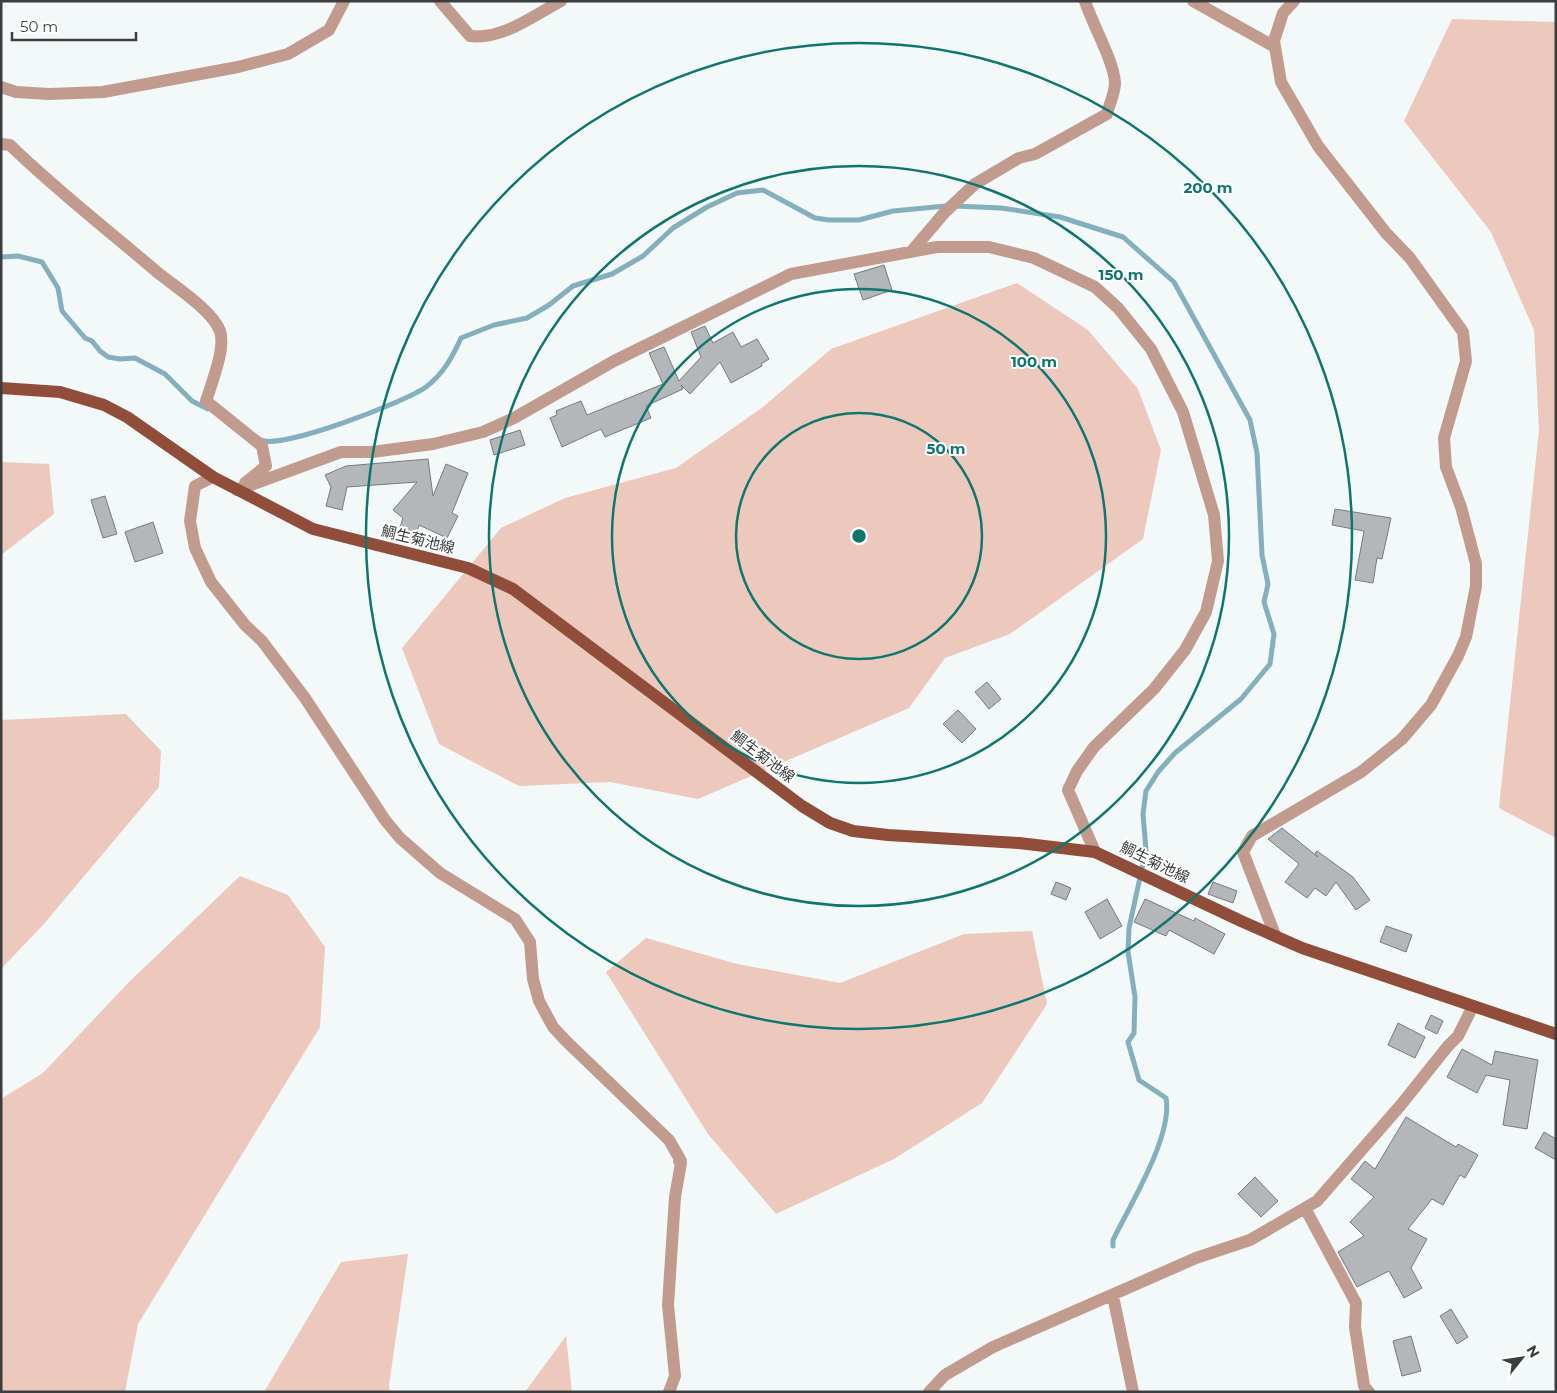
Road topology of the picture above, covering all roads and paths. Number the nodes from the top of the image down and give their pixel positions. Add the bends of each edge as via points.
1 (344, 1) edge
2 (440, 1) edge
3 (561, 1) edge
4 (1086, 1) edge
5 (1193, 1) edge
6 (1294, 1) edge
7 (1275, 48) junction
8 (1, 88) edge
9 (1, 144) edge
10 (911, 252) junction
11 (1, 388) edge
12 (213, 477) junction
13 (237, 490) junction
14 (1095, 852) junction
15 (1275, 935) junction
16 (1473, 1006) junction
17 (1556, 1034) edge
18 (1305, 1208) junction
19 (1113, 1296) junction
20 (669, 1392) edge
21 (929, 1392) edge
22 (1134, 1392) edge
23 (1369, 1392) edge

1 - 8 street via 329,30 288,54 238,67 103,92 49,94
2 - 3 street via 470,36 485,38
4 - 10 street via 1115,84 1107,114 975,184 945,212
5 - 7 street
6 - 7 street via 1282,13
7 - 15 street via 1281,82 1318,146 1386,233 1410,258 1463,332 1466,361 1444,438 1446,467 1476,564 1476,586 1466,637 1458,656 1431,705 1402,739 1361,772 1252,836 1244,852
9 - 13 street via 10,145 50,184 201,307 220,332 220,358 206,401 262,446 266,466
10 - 13 street via 790,274 614,361 484,432 434,444 372,452 341,452
10 - 14 street via 936,247 988,247 1034,258 1095,287 1118,308 1151,349 1186,422 1214,515 1218,561 1206,612 1185,650 1154,689 1094,747 1068,790
11 - 12 main road, 鯛生菊池線 via 60,392 104,405 127,417
12 - 13 main road, 鯛生菊池線
12 - 20 street via 195,486 190,521 195,548 211,582 306,698 384,820 400,838 440,873 515,919 530,942 533,980 539,1001 553,1026 669,1140 681,1161 675,1197 668,1306 675,1376
13 - 14 main road, 鯛生菊池線 via 313,529 468,568 513,589 802,806 830,823 853,831 888,835 1019,843
14 - 15 main road, 鯛生菊池線
15 - 16 main road, 鯛生菊池線 via 1302,948
16 - 17 main road, 鯛生菊池線
16 - 18 street via 1458,1036 1395,1113 1317,1201
18 - 19 street via 1250,1240 1196,1258
18 - 23 street via 1356,1303 1355,1327 1364,1386
19 - 21 street via 993,1347 945,1375
19 - 22 street

